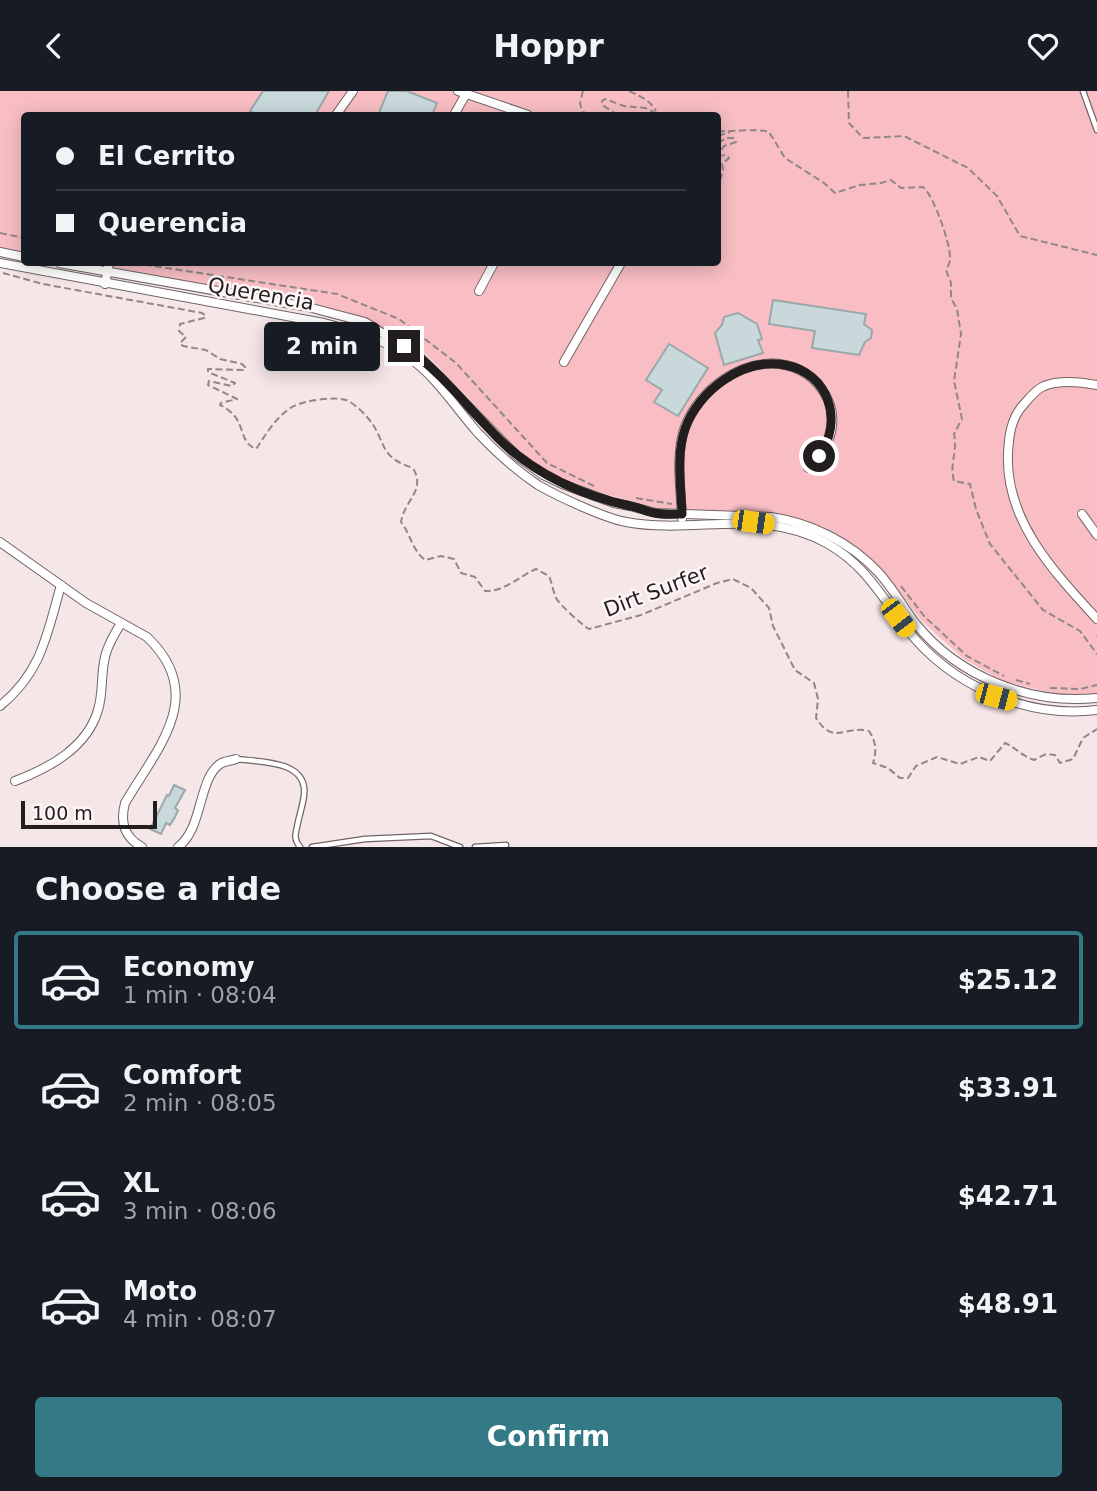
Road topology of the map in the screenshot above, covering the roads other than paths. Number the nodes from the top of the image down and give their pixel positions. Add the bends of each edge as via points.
1 (353, 91) edge
2 (1083, 91) edge
3 (462, 92) edge
4 (338, 112) edge
5 (455, 112) edge
6 (519, 112) edge
7 (1097, 130) edge
8 (0, 252) edge
9 (21, 256) edge
10 (0, 263) edge
11 (108, 266) edge
12 (492, 266) edge
13 (619, 266) edge
14 (105, 284) junction
15 (479, 292) dead end
16 (418, 360) junction
17 (564, 362) dead end
18 (1097, 385) edge
19 (808, 468) dead end
20 (682, 509) junction
21 (1082, 514) dead end
22 (682, 525) junction
23 (1097, 535) edge
24 (0, 542) edge
25 (61, 585) junction
26 (1097, 619) edge
27 (121, 623) junction
28 (1097, 698) edge
29 (0, 706) edge
30 (1097, 710) edge
31 (236, 759) joint
32 (15, 781) dead end
33 (506, 845) dead end
34 (142, 847) edge
35 (178, 847) edge
36 (300, 847) edge
37 (312, 847) edge
38 (460, 847) edge
39 (475, 847) edge

1 - 4 street
2 - 7 lane
3 - 5 street
3 - 6 street
8 - 9 street
10 - 14 street, Querencia
11 - 14 street
11 - 16 street, Querencia via 340,314 365,322
12 - 15 street
13 - 17 street
14 - 16 street, Querencia via 324,323 362,334
16 - 20 street, Querencia via 517,456 543,475 614,503 656,513
16 - 22 street, Querencia via 477,432 539,485 624,522
18 - 26 street via 1042,386 1027,400 1015,414 1008,436 1007,472 1018,512 1037,548
19 - 20 street via 831,432 826,396 814,379 797,369 775,364 751,367 710,389 694,409 681,443
20 - 22 street
20 - 28 street, Querencia via 771,517 817,529 866,560 917,626 976,673 1036,696
21 - 23 street
22 - 30 street, Querencia via 753,522 814,537 866,573 908,631 970,684 1036,708
24 - 25 street
25 - 27 street
25 - 29 street via 41,655
27 - 32 street via 104,661 98,712 83,738 43,770
27 - 34 street via 155,644 170,669 177,699 175,716 122,814 126,832
31 - 35 street via 221,763 212,772 190,836
31 - 36 lane via 287,767 300,774 304,794 295,838
33 - 39 lane
37 - 38 lane via 431,836

